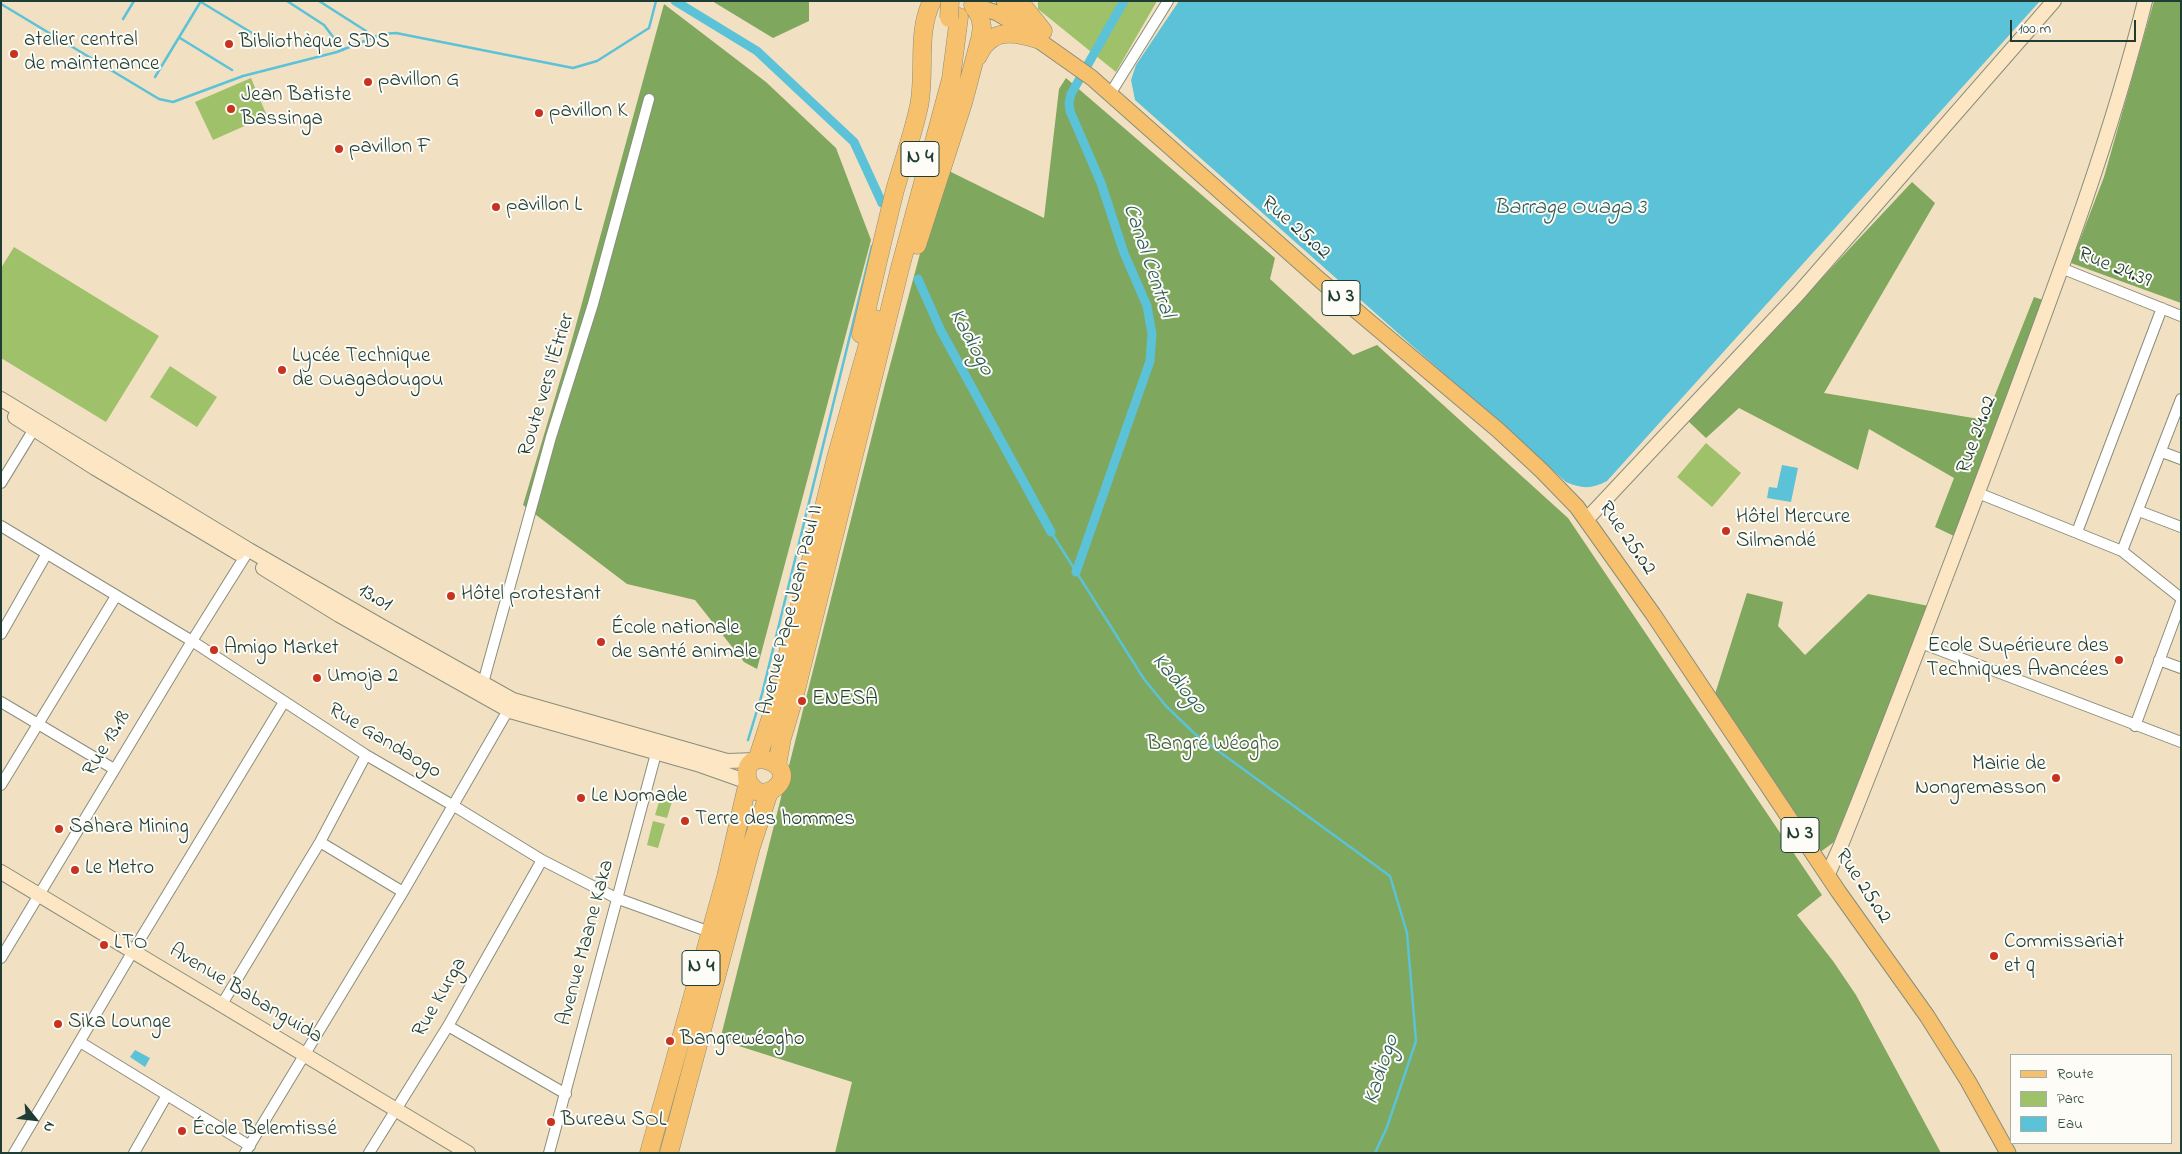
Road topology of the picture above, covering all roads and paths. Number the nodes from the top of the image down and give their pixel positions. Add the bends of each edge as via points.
1 (932, 1) edge
2 (938, 1) edge
3 (1004, 1) edge
4 (1019, 1) edge
5 (1168, 1) edge
6 (2054, 1) edge
7 (2146, 1) edge
8 (961, 7) edge
9 (1041, 35) junction
10 (971, 73) junction
11 (1110, 94) junction
12 (649, 98) dead end
13 (2062, 268) junction
14 (2162, 308) junction
15 (2181, 316) edge
16 (1, 399) edge
17 (2181, 399) edge
18 (1, 410) edge
19 (36, 425) junction
20 (2162, 452) junction
21 (836, 458) junction
22 (2181, 458) edge
23 (852, 466) junction
24 (1, 483) edge
25 (1978, 493) junction
26 (2139, 511) junction
27 (1587, 519) junction
28 (1, 526) edge
29 (2181, 526) edge
30 (2077, 532) junction
31 (2122, 551) junction
32 (247, 554) junction
33 (46, 555) junction
34 (116, 596) junction
35 (2181, 598) edge
36 (2181, 602) edge
37 (1, 634) edge
38 (192, 641) junction
39 (1921, 643) junction
40 (2159, 660) junction
41 (2181, 668) edge
42 (483, 683) junction
43 (1, 702) edge
44 (284, 702) junction
45 (511, 705) junction
46 (38, 725) junction
47 (2135, 726) junction
48 (2181, 742) edge
49 (658, 747) junction
50 (366, 755) junction
51 (757, 760) junction
52 (777, 765) junction
53 (114, 770) junction
54 (748, 782) junction
55 (1, 785) edge
56 (769, 792) junction
57 (454, 806) junction
58 (320, 842) junction
59 (542, 860) junction
60 (1, 872) edge
61 (1828, 874) junction
62 (403, 892) junction
63 (39, 894) junction
64 (616, 898) junction
65 (710, 932) junction
66 (133, 952) junction
67 (1, 958) edge
68 (222, 1004) junction
69 (448, 1026) junction
70 (80, 1042) junction
71 (306, 1055) junction
72 (566, 1094) junction
73 (167, 1095) junction
74 (395, 1110) junction
75 (247, 1149) edge
76 (14, 1153) edge
77 (134, 1153) edge
78 (369, 1153) edge
79 (468, 1153) edge
80 (549, 1153) edge
81 (649, 1153) edge
82 (669, 1153) edge
83 (2008, 1153) edge

1 - 21 highway via 923,28 919,106 880,247
2 - 8 main road, N 3 via 948,7
3 - 9 main road, Rue 25.02 / N 3
4 - 9 highway
5 - 11 street
6 - 27 street via 1811,280
7 - 13 street, Rue 24.02 via 2112,120
8 - 9 main road, Rue 25.02 / N 3 via 997,13
8 - 10 highway via 980,16 982,27
8 - 21 highway, N 4
8 - 23 highway, N 4 via 951,79 900,268
9 - 10 highway via 1006,33 993,38 984,44
9 - 11 main road, Rue 25.02 / N 3
10 - 23 highway
11 - 27 main road, Rue 25.02 / N 3 via 1321,281 1498,430
12 - 42 street, Route vers l'Étrier
13 - 14 street, Rue 24.39
13 - 25 street, Rue 24.02
14 - 15 street, Rue 24.39
14 - 30 street
16 - 19 street, 13.01
17 - 20 street
18 - 19 street, 13.01
19 - 24 street
19 - 32 street, 13.01
20 - 22 street
20 - 26 street
21 - 51 highway, Avenue Pape Jean Paul II / N 4 via 776,702
23 - 52 highway, Avenue Pape Jean Paul II / N 4
25 - 30 street
25 - 39 street, Rue 24.02
26 - 29 street
26 - 31 street
27 - 61 main road, Rue 25.02 / N 3
28 - 33 street, Rue Gandaogo
30 - 31 street
31 - 35 street
32 - 38 street, Rue 13.18
32 - 42 street, 13.01
32 - 45 street, 13.01 via 339,615
33 - 34 street, Rue Gandaogo
33 - 37 street
34 - 38 street, Rue Gandaogo
34 - 46 street
36 - 40 street
38 - 44 street, Rue Gandaogo
38 - 53 street, Rue 13.18
39 - 47 street
39 - 61 street, Rue 24.02
40 - 41 street
40 - 47 street
42 - 45 street, 13.01
43 - 46 street
44 - 50 street, Rue Gandaogo
44 - 66 street
45 - 49 street, 13.01
45 - 57 street
46 - 53 street
46 - 55 street
47 - 48 street
49 - 51 street, 13.01 via 727,761
49 - 54 street, 13.01
49 - 64 street, Avenue Maane Kaka via 633,847
50 - 57 street, Rue Gandaogo
50 - 58 street
51 - 52 highway via 768,759
51 - 54 highway, Avenue Pape Jean Paul II / N 4 via 749,767
52 - 56 highway, Avenue Pape Jean Paul II / N 4 via 780,780 778,786
53 - 63 street, Rue 13.18
54 - 56 highway via 756,792
54 - 65 highway, Avenue Pape Jean Paul II / N 4
56 - 82 highway, Avenue Pape Jean Paul II / N 4
57 - 59 street, Rue Gandaogo
57 - 62 street
58 - 62 street
58 - 68 street
59 - 64 street, Rue Gandaogo
59 - 69 street, Rue Kurga
60 - 63 street, Avenue Babanguida
61 - 83 main road, Rue 25.02 / N 3 via 1932,1022
62 - 71 street
63 - 66 street, Avenue Babanguida
63 - 67 street, Rue 13.18
64 - 65 street, Rue Gandaogo
64 - 72 street, Avenue Maane Kaka
65 - 81 highway, Avenue Pape Jean Paul II / N 4
66 - 68 street, Avenue Babanguida
66 - 70 street
68 - 71 street, Avenue Babanguida
69 - 72 street
69 - 74 street, Rue Kurga
70 - 73 street
70 - 76 street
71 - 74 street, Avenue Babanguida
71 - 75 street
72 - 80 street, Avenue Maane Kaka
73 - 75 street
73 - 77 street
74 - 78 street, Rue Kurga
74 - 79 street, Avenue Babanguida

